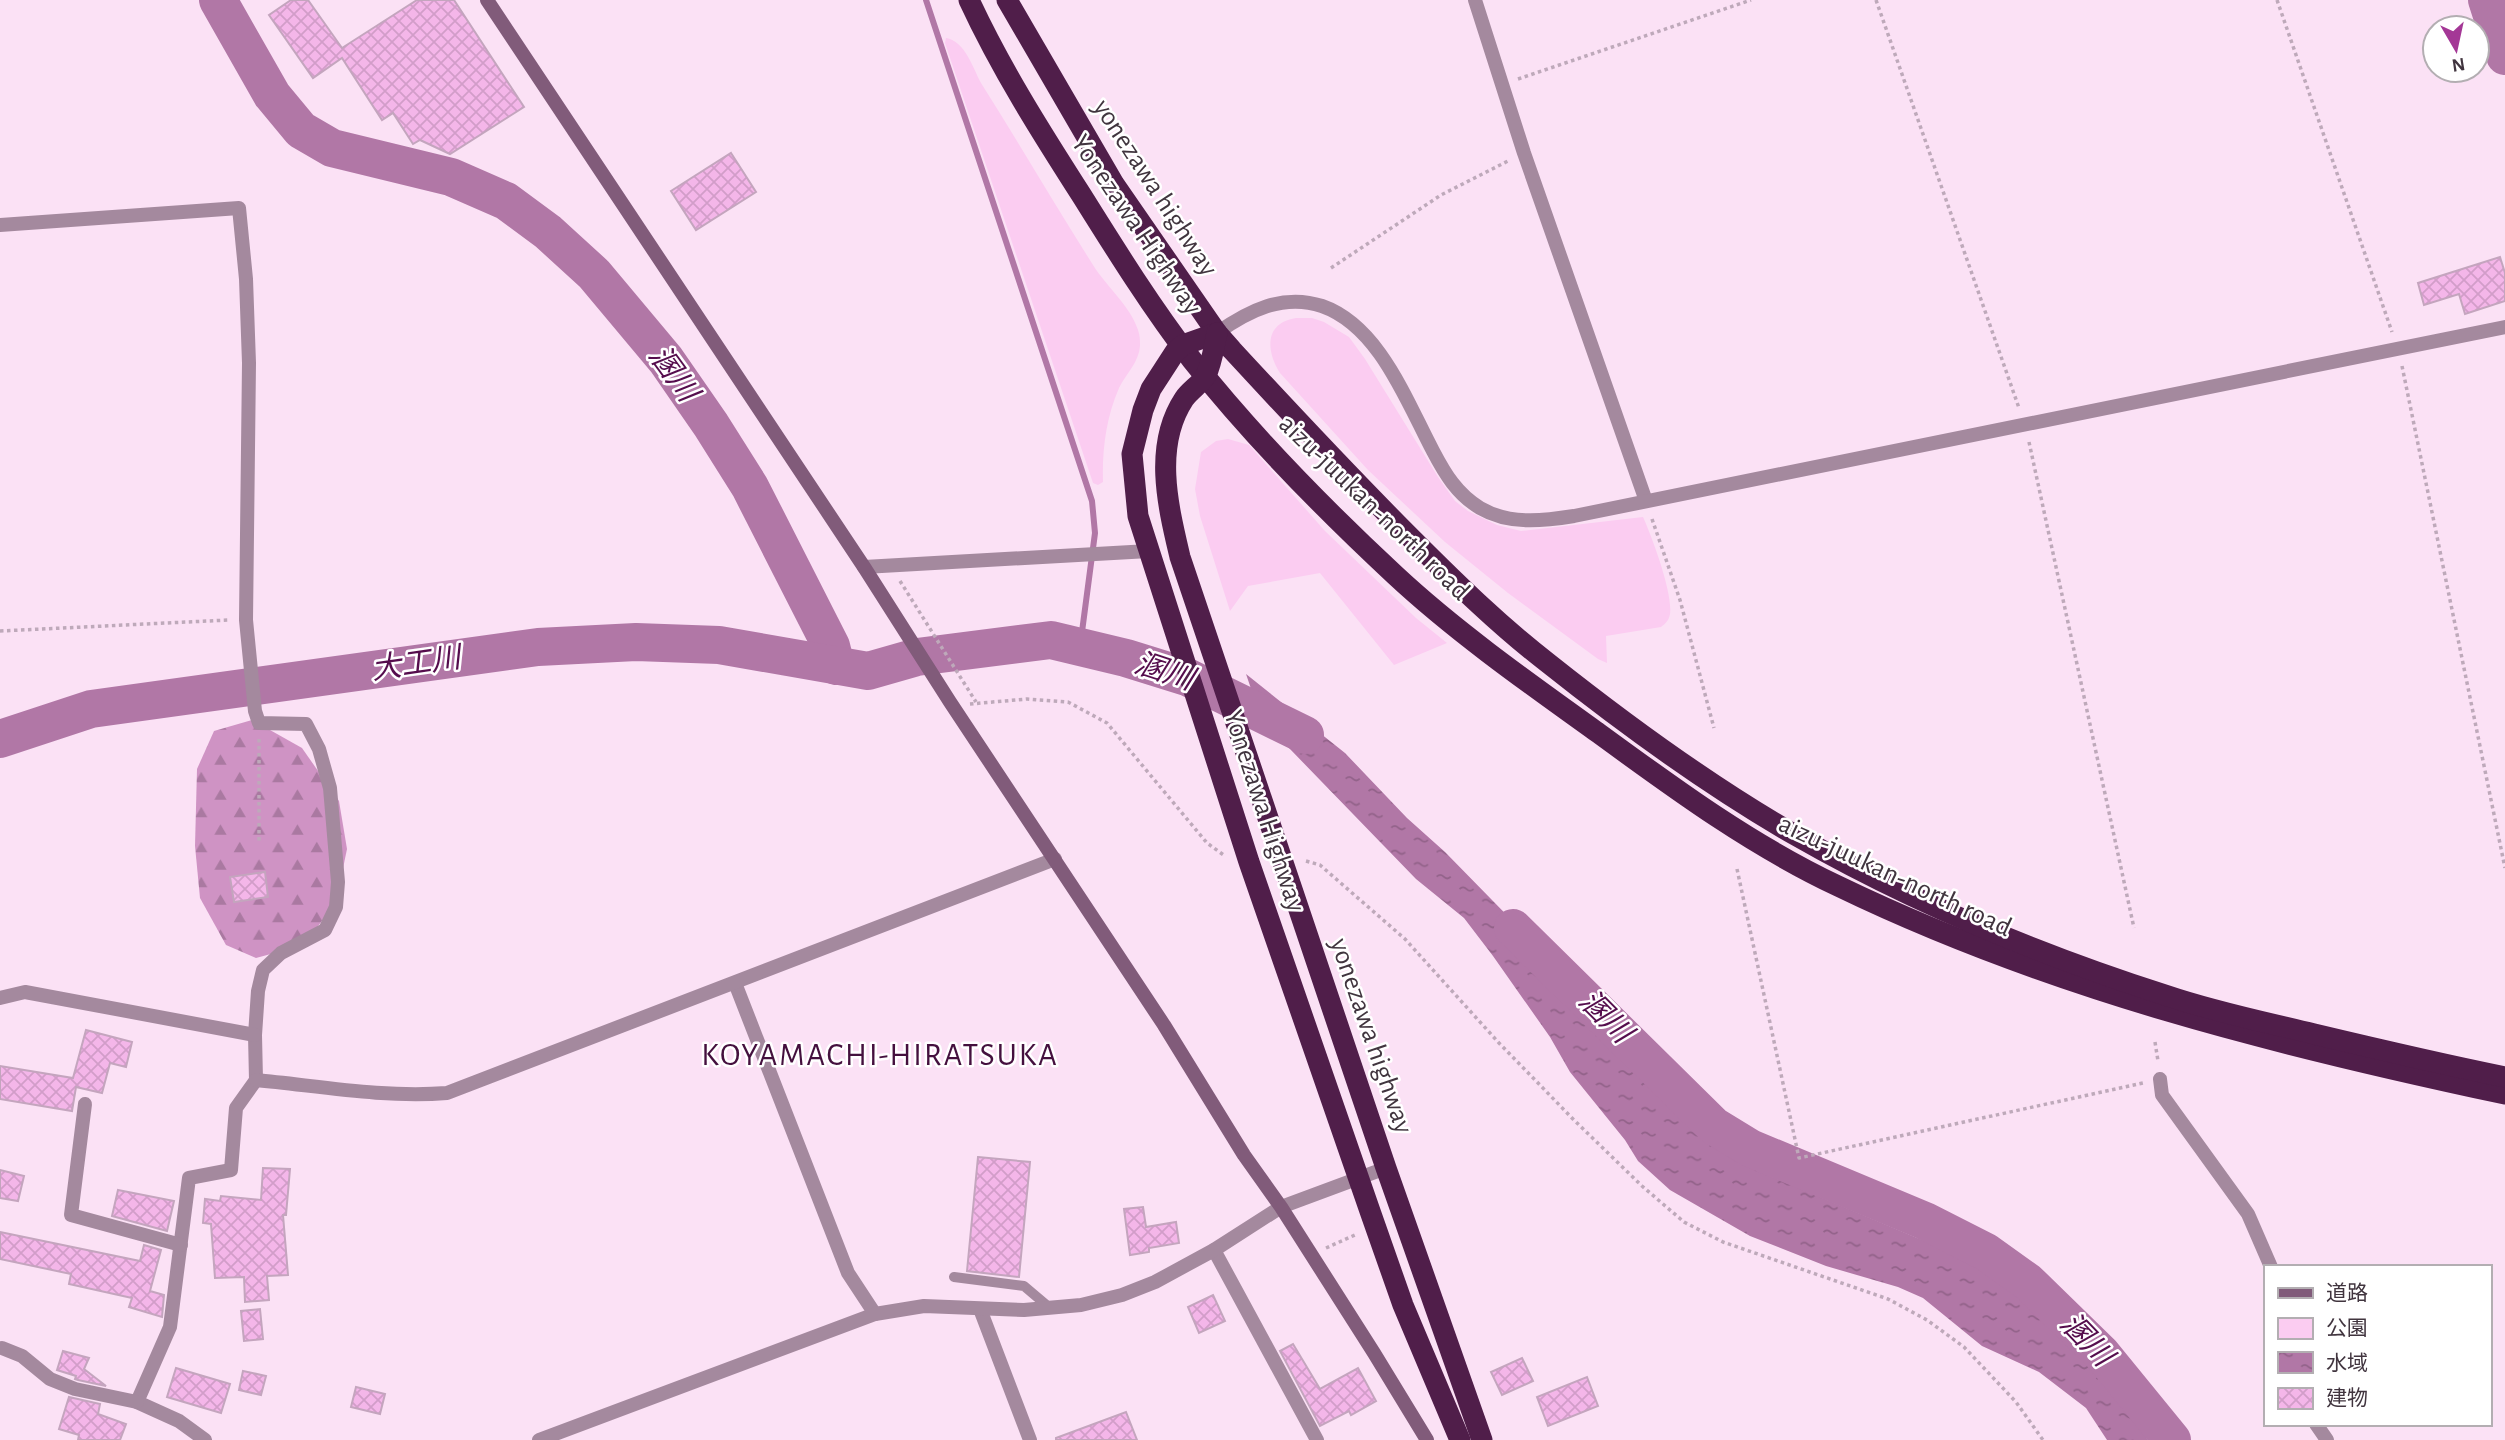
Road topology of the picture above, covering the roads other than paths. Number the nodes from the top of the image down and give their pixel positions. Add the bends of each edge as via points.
1 (487, 0) edge
2 (969, 0) edge
3 (1007, 0) edge
4 (1475, 0) edge
5 (0, 225) edge
6 (2505, 327) edge
7 (1217, 333) junction
8 (1183, 345) junction
9 (1206, 375) junction
10 (1646, 501) junction
11 (1151, 555) junction
12 (864, 566) junction
13 (1055, 859) junction
14 (735, 984) junction
15 (0, 998) edge
16 (255, 1035) junction
17 (2505, 1077) edge
18 (2160, 1079) road end
19 (256, 1080) junction
20 (2505, 1094) edge
21 (85, 1104) dead end
22 (1385, 1168) junction
23 (1359, 1178) junction
24 (1281, 1207) junction
25 (181, 1245) junction
26 (1214, 1250) junction
27 (2270, 1265) edge
28 (954, 1277) dead end
29 (980, 1308) junction
30 (1050, 1308) junction
31 (875, 1314) junction
32 (2, 1348) dead end
33 (137, 1402) junction
34 (205, 1440) edge
35 (538, 1440) edge
36 (1030, 1440) edge
37 (1317, 1440) edge
38 (1427, 1440) edge
39 (1460, 1440) edge
40 (1482, 1440) edge

1 - 12 street
2 - 8 highway, Yonezawa Highway via 1033,120 1117,254
3 - 7 highway, yonezawa highway via 1114,184
4 - 10 street
5 - 16 street via 239,208 249,363 246,620 257,717 306,724 320,749 330,789 338,882 336,907 324,930 281,953 263,970
6 - 10 street
7 - 8 highway, yonezawa highway
7 - 9 highway, yonezawa highway
7 - 10 street via 1273,303 1306,302 1345,317 1375,345 1444,472 1460,493 1482,509 1508,518 1543,520
7 - 17 highway, aizu-juukan-north road via 1331,458 1512,634 1660,747 1797,836 2003,936 2172,998
8 - 9 highway, aizu-juukan-north road
8 - 11 highway, Yonezawa Highway via 1151,388 1132,454 1138,516
9 - 20 highway, aizu-juukan-north road via 1321,503 1428,604 1688,798 1783,858 1920,923 2075,984 2264,1039
9 - 22 highway, yonezawa highway via 1184,398 1168,436 1167,500 1180,557
11 - 12 street
11 - 23 highway, Yonezawa Highway via 1249,862
12 - 13 street
13 - 14 street
13 - 24 street
14 - 19 street via 447,1093
14 - 31 street via 848,1273
15 - 16 street via 25,992
16 - 19 street
18 - 27 street via 2162,1094 2248,1214
19 - 25 street via 236,1108 231,1170 189,1178
21 - 25 street via 71,1215
22 - 23 street
22 - 40 highway, yonezawa highway
23 - 24 street
23 - 39 highway, Yonezawa Highway via 1404,1305
24 - 26 street
24 - 38 street
25 - 33 street via 170,1327
26 - 30 street via 1122,1295 1081,1306
26 - 37 street
28 - 30 lane via 1024,1286
29 - 30 street
29 - 31 street via 924,1306
29 - 36 street
31 - 35 street
32 - 33 street via 22,1356 50,1380
33 - 34 street

